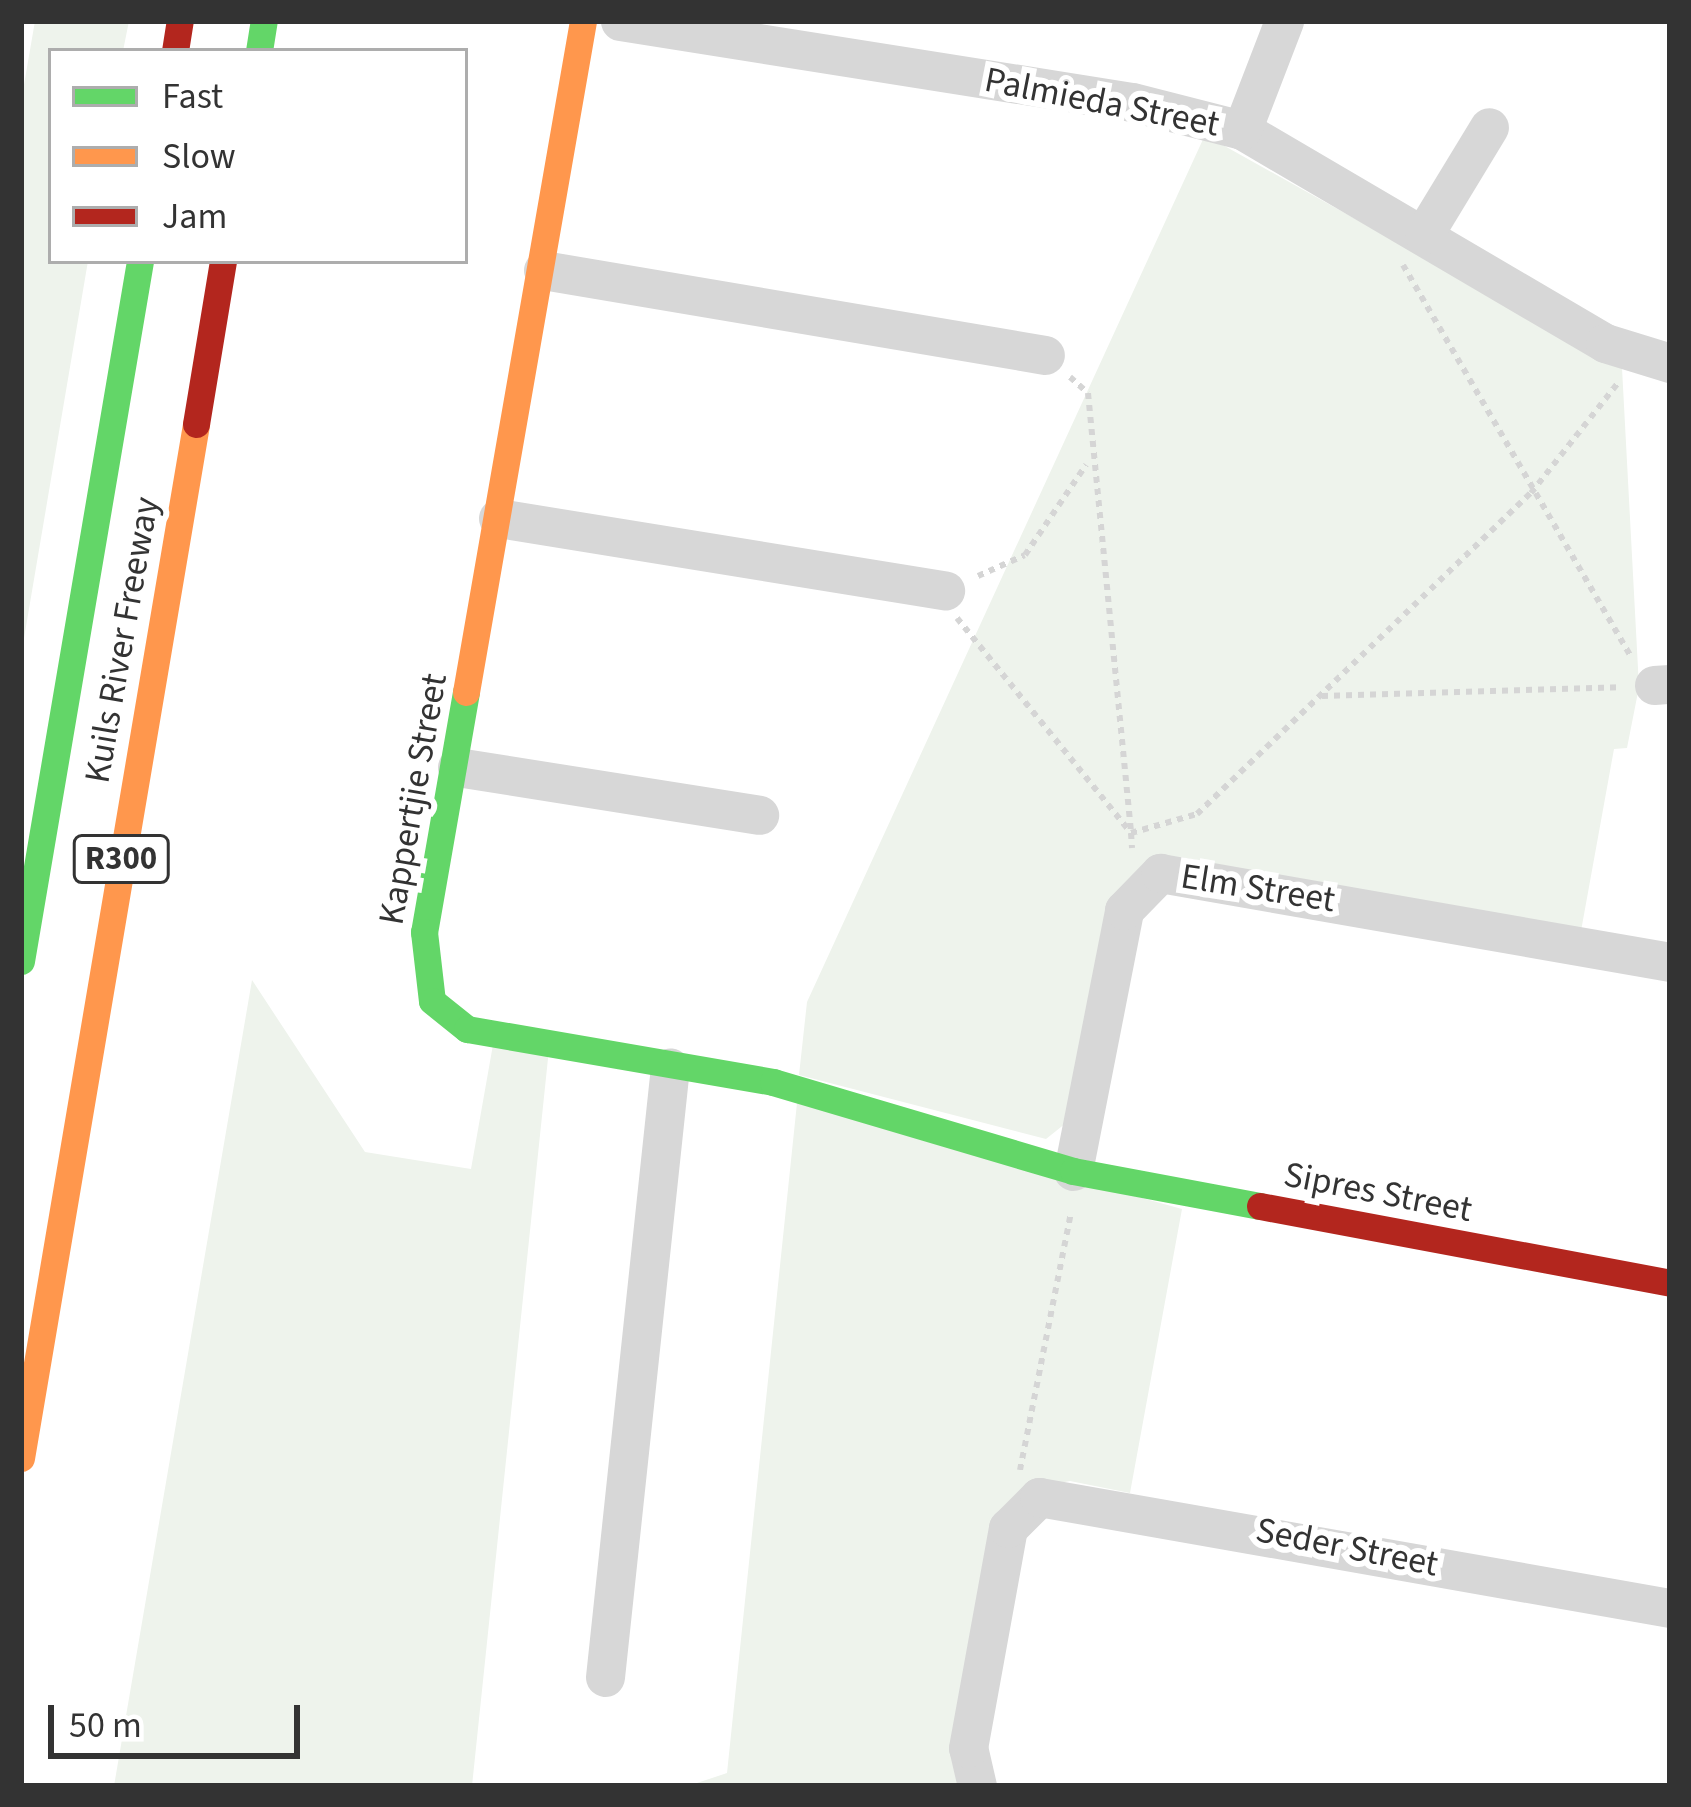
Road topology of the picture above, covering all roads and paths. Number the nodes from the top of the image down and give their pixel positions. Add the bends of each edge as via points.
1 (583, 21) edge
2 (620, 21) edge
3 (1284, 21) edge
4 (1489, 127) dead end
5 (1242, 130) junction
6 (1377, 208) junction
7 (1424, 234) junction
8 (139, 264) edge
9 (222, 264) edge
10 (543, 270) junction
11 (1045, 355) joint
12 (1631, 356) junction
13 (1670, 363) edge
14 (1088, 462) junction
15 (1531, 493) junction
16 (498, 518) junction
17 (945, 590) junction
18 (1662, 684) edge
19 (1322, 696) junction
20 (457, 767) junction
21 (759, 815) dead end
22 (1131, 833) junction
23 (1132, 894) junction
24 (21, 961) edge
25 (1670, 962) edge
26 (670, 1067) junction
27 (1072, 1171) junction
28 (1670, 1283) edge
29 (21, 1458) edge
30 (1020, 1510) junction
31 (1670, 1608) edge
32 (605, 1678) dead end
33 (977, 1786) edge

1 - 10 main road, Kappertjie Street
2 - 5 street, Palmieda Street via 1132,102
3 - 5 street
4 - 7 street
5 - 6 street, Palmieda Street
6 - 7 street, Palmieda Street
6 - 15 path
7 - 12 street, Palmieda Street
8 - 24 main road, Kuils River Freeway / R300
9 - 29 main road, Kuils River Freeway / R300
10 - 11 street
10 - 16 main road, Kappertjie Street
11 - 14 path via 1088,394
12 - 13 street, Palmieda Street
12 - 15 path
14 - 17 path via 1025,555
14 - 22 path via 1121,670
15 - 18 path
15 - 19 path
16 - 17 street
16 - 20 main road, Kappertjie Street
17 - 22 path via 969,646
18 - 19 path
19 - 22 path via 1197,814
20 - 21 street
20 - 26 main road, Kappertjie Street via 424,932 432,1001 504,1040
22 - 23 path
23 - 25 street, Elm Street via 1160,873 1189,872
23 - 27 street, Elm Street
26 - 27 main road, Kappertjie Street via 851,1102
26 - 32 street
27 - 28 main road, Sipres Street
27 - 30 path
30 - 31 street, Seder Street via 1072,1496
30 - 33 street via 968,1748

